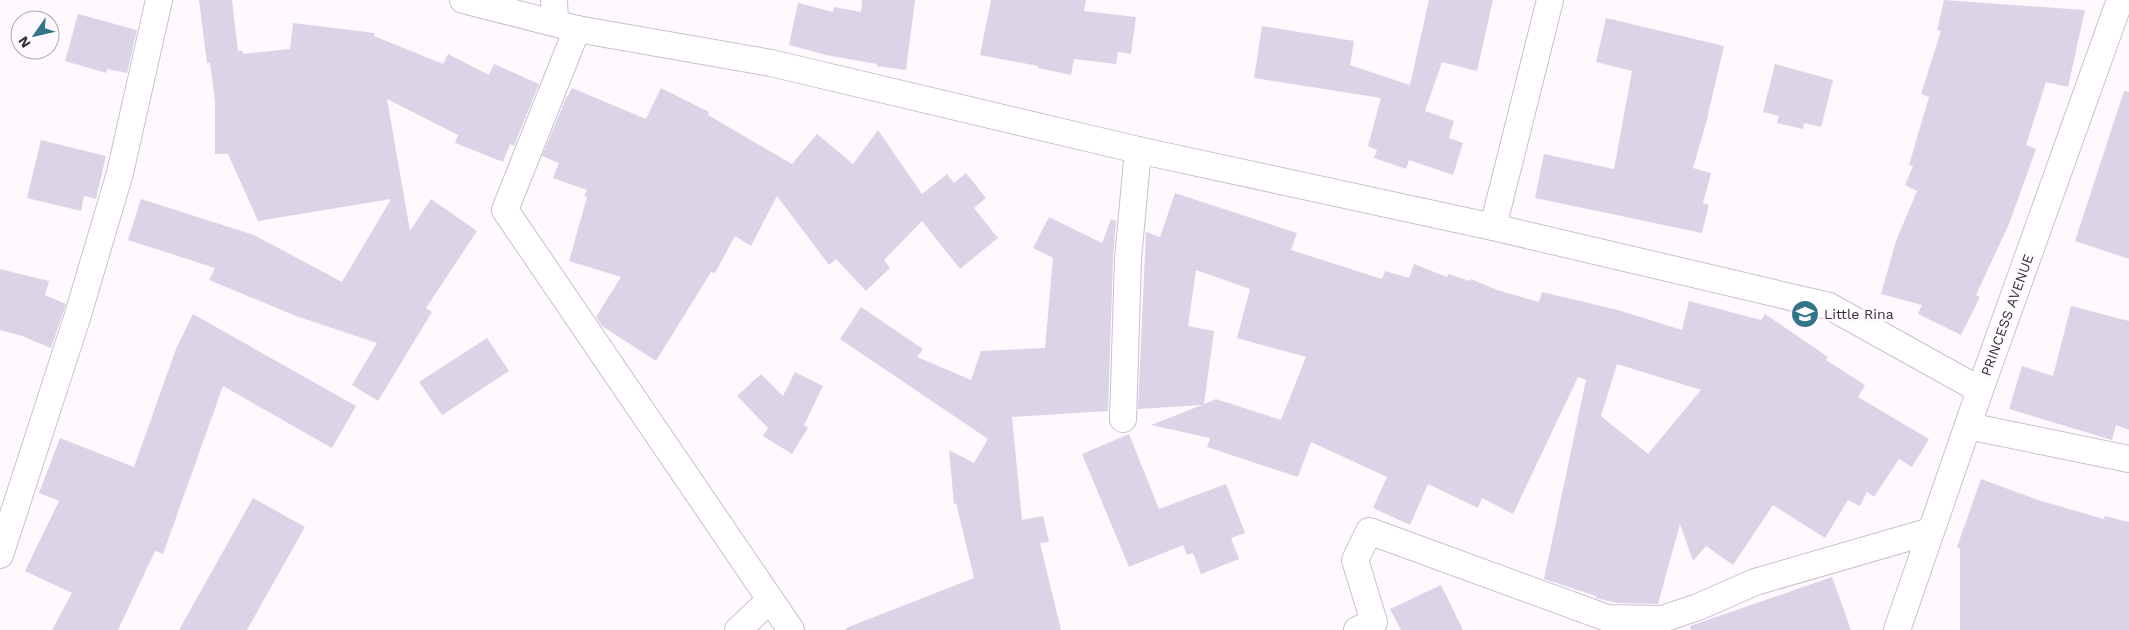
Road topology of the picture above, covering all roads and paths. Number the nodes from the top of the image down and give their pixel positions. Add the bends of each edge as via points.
1 (159, 0) edge
2 (463, 0) edge
3 (1550, 0) edge
4 (2120, 0) edge
5 (562, 17) edge
6 (1138, 150) junction
7 (1494, 227) junction
8 (1980, 390) junction
9 (1123, 419) dead end
10 (1968, 426) junction
11 (2129, 459) edge
12 (1931, 531) junction
13 (0, 555) edge
14 (770, 600) junction
15 (738, 630) edge
16 (791, 630) edge
17 (1357, 630) edge
18 (1897, 630) edge

1 - 13 street via 120,173
2 - 5 street
3 - 7 street
4 - 8 street, PRINCESS AVENUE
5 - 6 street
5 - 14 street via 505,210
6 - 7 street
6 - 9 street via 1128,259
7 - 8 street via 1829,306
8 - 10 street, PRINCESS AVENUE
10 - 11 street
10 - 12 street, PRINCESS AVENUE
12 - 17 street via 1755,582 1662,619 1607,618 1369,531 1355,560 1374,622
12 - 18 street, PRINCESS AVENUE
14 - 15 street
14 - 16 street

